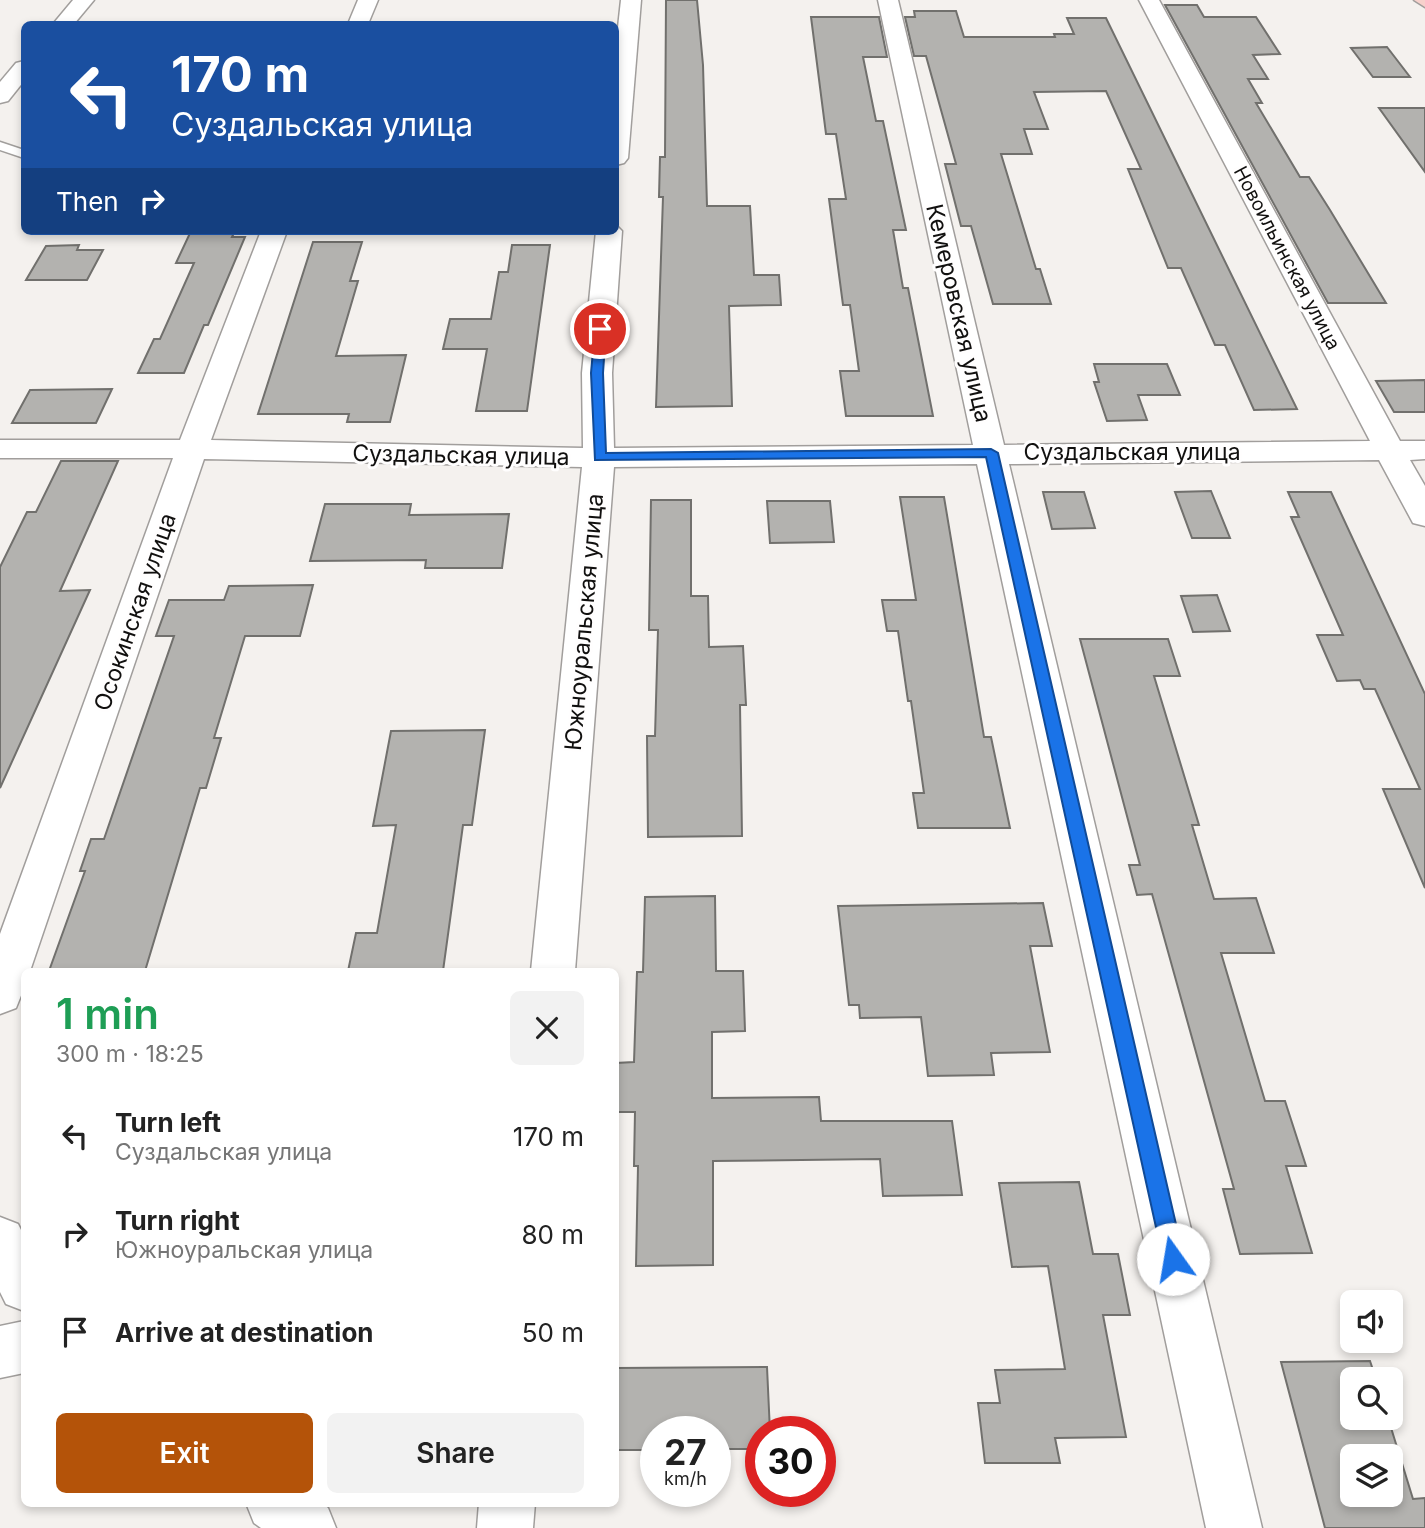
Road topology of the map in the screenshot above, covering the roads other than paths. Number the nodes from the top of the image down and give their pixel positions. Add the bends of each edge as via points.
1 (84, 0) edge
2 (368, 0) edge
3 (631, 0) edge
4 (888, 0) edge
5 (1149, 0) edge
6 (66, 21) edge
7 (359, 21) edge
8 (21, 72) edge
9 (0, 96) edge
10 (619, 126) edge
11 (0, 146) edge
12 (21, 153) edge
13 (272, 235) edge
14 (609, 235) edge
15 (0, 449) edge
16 (192, 449) junction
17 (1390, 450) junction
18 (1425, 450) edge
19 (991, 453) junction
20 (599, 457) junction
21 (1425, 516) edge
22 (553, 968) edge
23 (0, 995) edge
24 (0, 1241) edge
25 (21, 1280) edge
26 (21, 1348) edge
27 (0, 1352) edge
28 (279, 1507) edge
29 (507, 1507) edge
30 (308, 1528) edge
31 (505, 1528) edge
32 (1234, 1528) edge

1 - 6 street
2 - 7 street
3 - 10 street
4 - 19 street, Кемеровская улица
5 - 17 street, Новоильинская улица
8 - 9 street
11 - 12 lane
13 - 16 street, Осокинская улица
14 - 20 street, Южноуральская улица via 597,373
15 - 16 street, Суздальская улица
16 - 20 street, Суздальская улица
16 - 23 street, Осокинская улица
17 - 18 street, Суздальская улица
17 - 19 street, Суздальская улица
17 - 21 street, Новоильинская улица
19 - 20 street, Суздальская улица
19 - 32 street, Кемеровская улица
20 - 22 street, Южноуральская улица
24 - 25 street
26 - 27 street
28 - 30 street
29 - 31 street

